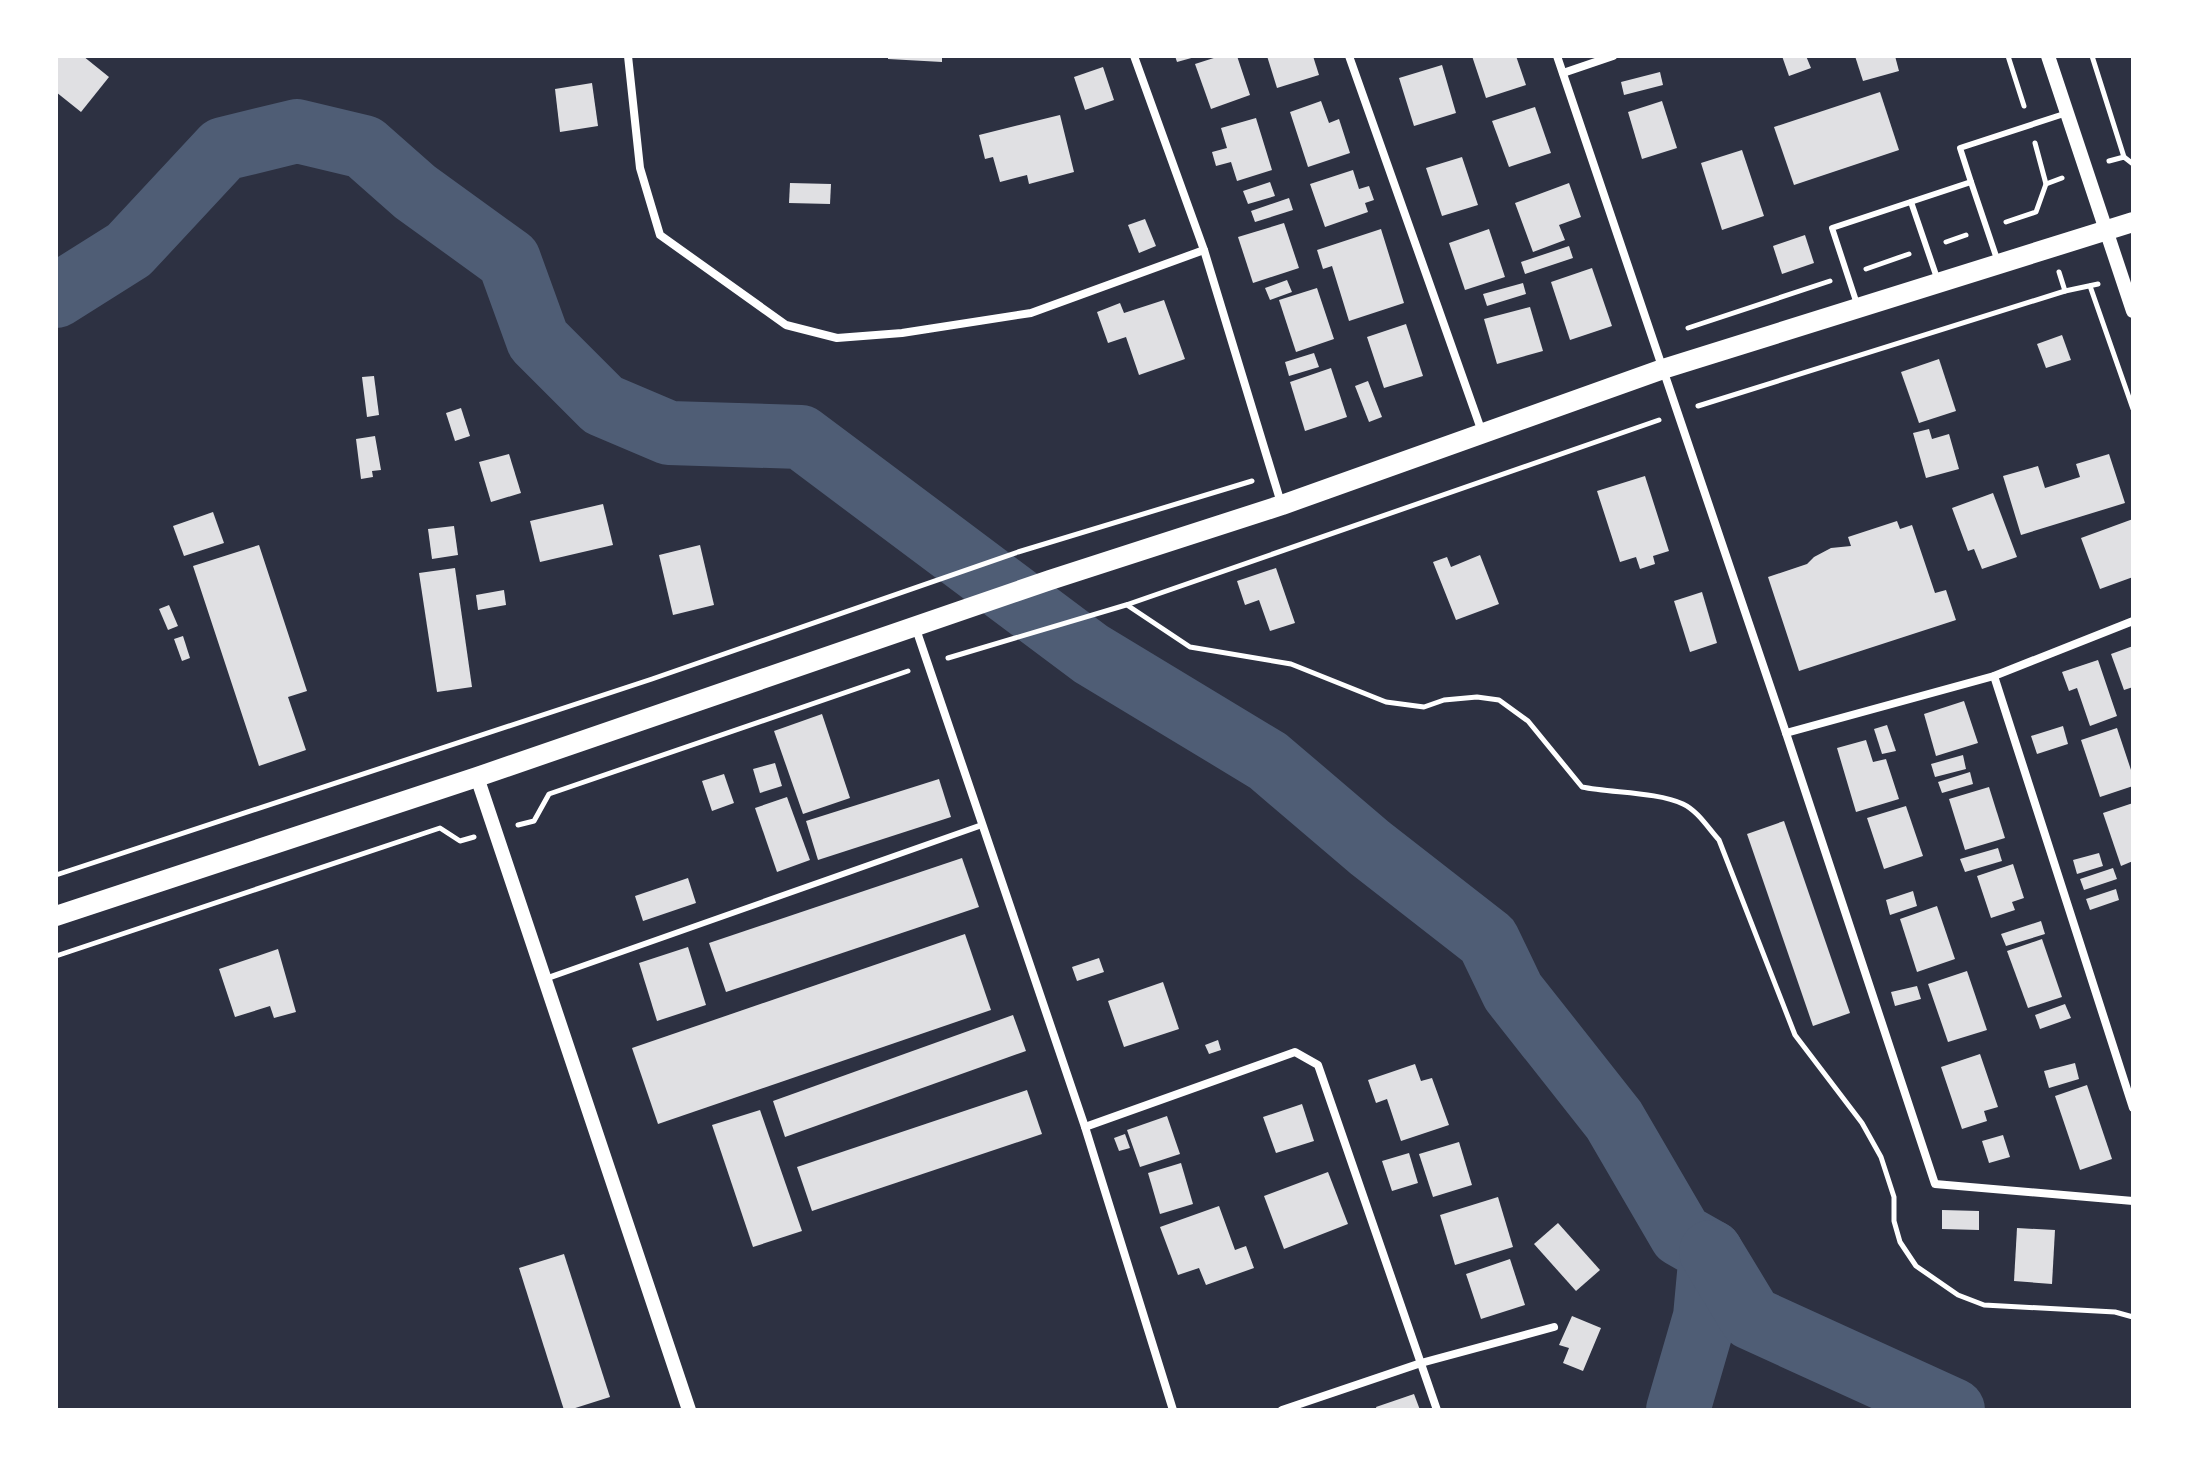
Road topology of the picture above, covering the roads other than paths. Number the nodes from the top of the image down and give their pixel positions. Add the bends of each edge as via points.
1 (628, 56) edge
2 (1134, 56) edge
3 (1349, 56) edge
4 (1557, 56) edge
5 (1613, 56) edge
6 (2048, 56) edge
7 (1563, 73) junction
8 (2067, 113) junction
9 (1971, 182) junction
10 (1911, 202) junction
11 (2133, 222) edge
12 (2107, 231) junction
13 (1204, 250) junction
14 (1999, 264) junction
15 (1938, 283) junction
16 (1858, 308) junction
17 (2133, 311) edge
18 (1663, 369) junction
19 (1483, 433) junction
20 (1282, 505) junction
21 (2133, 621) edge
22 (915, 626) junction
23 (1994, 676) junction
24 (1786, 733) junction
25 (477, 777) junction
26 (982, 825) junction
27 (56, 916) edge
28 (545, 979) junction
29 (2133, 1108) edge
30 (1085, 1127) junction
31 (2133, 1201) edge
32 (1554, 1327) dead end
33 (1421, 1363) junction
34 (689, 1410) edge
35 (1173, 1410) edge
36 (1282, 1410) edge
37 (1437, 1410) edge

1 - 13 street via 640,168 660,235 786,325 837,338 1031,313
2 - 13 street
3 - 19 street
4 - 7 street
5 - 7 street
6 - 8 street
7 - 18 street
8 - 9 lane via 1960,148
8 - 12 street
9 - 10 lane
9 - 14 lane
10 - 15 lane
10 - 16 lane via 1832,228
11 - 12 main road
12 - 14 main road
12 - 17 street
13 - 20 street
14 - 15 main road
15 - 16 main road
16 - 18 main road
18 - 19 main road
18 - 24 street
19 - 20 main road
20 - 22 main road
21 - 23 street
22 - 25 main road
22 - 26 street
23 - 24 street
23 - 29 street
24 - 31 street via 1935,1184
25 - 27 main road
25 - 28 street
26 - 28 lane
26 - 30 street
28 - 34 street
30 - 33 street via 1295,1052 1318,1065
30 - 35 street
32 - 33 street
33 - 36 street
33 - 37 street

